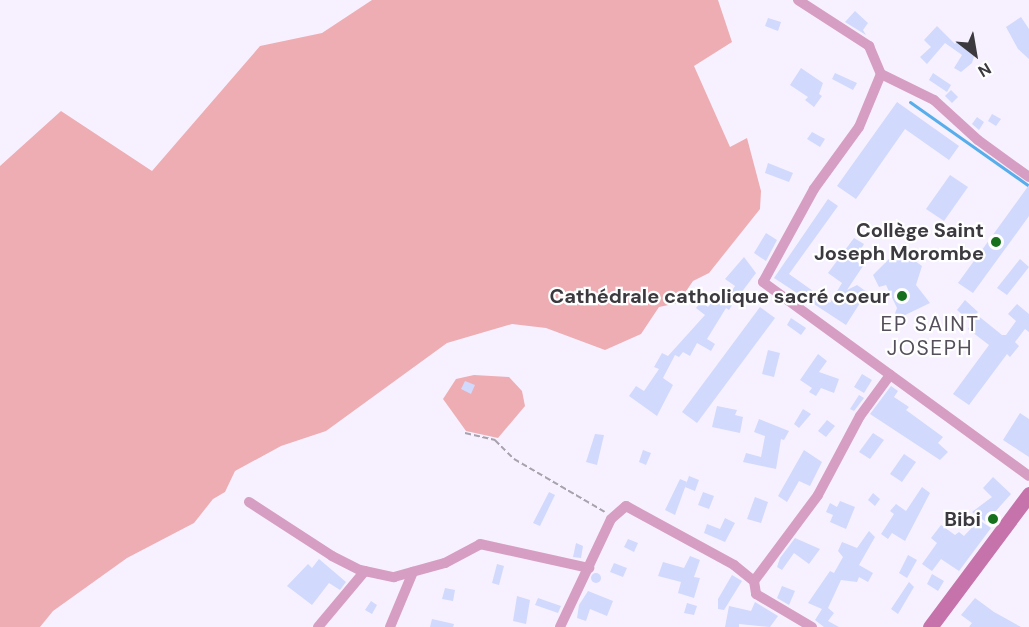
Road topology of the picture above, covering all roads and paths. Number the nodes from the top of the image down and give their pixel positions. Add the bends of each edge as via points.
1 (798, 0) edge
2 (881, 74) junction
3 (1029, 177) edge
4 (890, 375) junction
5 (465, 433) dead end
6 (1029, 476) edge
7 (1029, 494) edge
8 (249, 502) dead end
9 (611, 519) junction
10 (589, 568) junction
11 (365, 571) junction
12 (413, 572) junction
13 (754, 581) junction
14 (318, 627) edge
15 (390, 627) edge
16 (560, 627) edge
17 (812, 627) edge
18 (930, 627) edge

1 - 2 street via 868,46
2 - 3 street via 934,100 978,140
2 - 4 street via 859,127 814,189 763,282
4 - 6 street
4 - 13 street via 860,416 818,495
5 - 9 path via 495,440 514,459 601,507
7 - 18 street
8 - 11 street via 332,556
9 - 10 street
9 - 13 street via 626,506 734,565
10 - 12 street via 480,544 444,563
10 - 16 street
11 - 12 street via 394,577
11 - 14 street
12 - 15 street
13 - 17 street via 756,594

